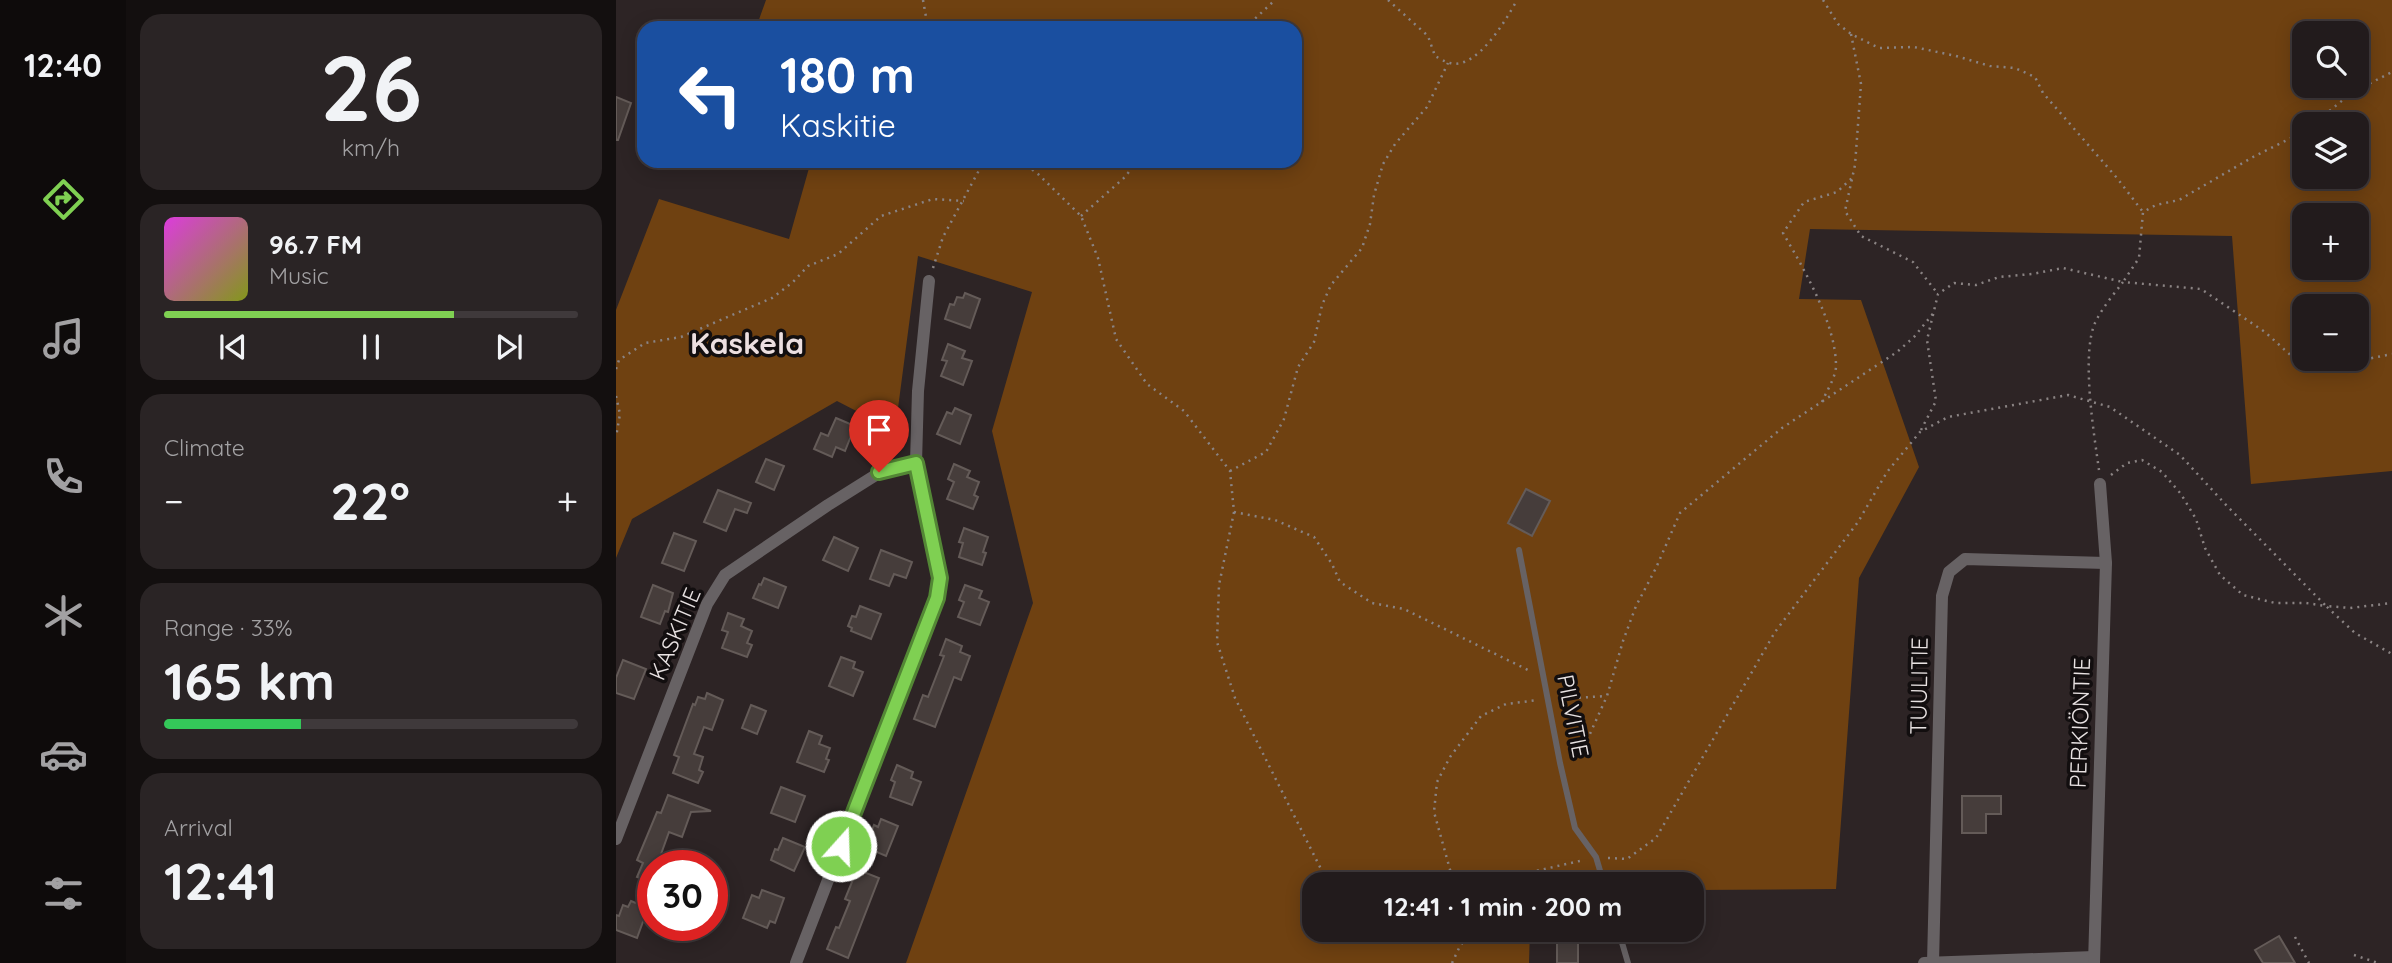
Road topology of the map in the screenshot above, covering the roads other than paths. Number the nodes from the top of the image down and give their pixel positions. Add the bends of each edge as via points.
1 (929, 282) road end
2 (916, 463) junction
3 (2100, 484) road end
4 (1519, 550) dead end
5 (2106, 563) junction
6 (616, 839) edge
7 (1600, 872) edge
8 (1622, 942) edge
9 (2094, 960) edge
10 (796, 963) edge
11 (1628, 963) edge
12 (1924, 963) edge
13 (1933, 963) edge

1 - 2 street
2 - 6 street, KASKITIE via 879,472 725,575 707,604
2 - 10 street via 940,578 937,598
3 - 5 street, PERKIÖNTIE
4 - 7 lane, PILVITIE via 1575,828
5 - 9 street, PERKIÖNTIE
5 - 13 street, TUULITIE via 1965,559 1948,572 1942,596
8 - 11 lane
9 - 13 street
12 - 13 street

